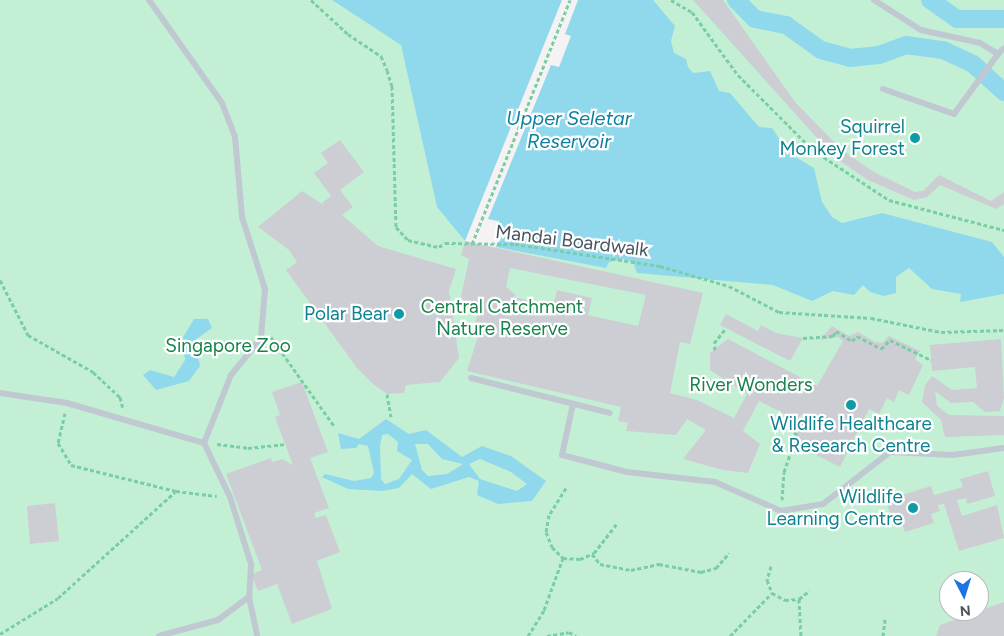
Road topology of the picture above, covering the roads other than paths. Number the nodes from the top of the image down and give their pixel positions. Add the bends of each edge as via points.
1 (149, 0) edge
2 (874, 0) edge
3 (1004, 48) edge
4 (998, 54) junction
5 (883, 89) dead end
6 (472, 378) dead end
7 (0, 393) edge
8 (573, 404) junction
9 (610, 414) dead end
10 (204, 443) junction
11 (1004, 448) edge
12 (249, 597) junction
13 (159, 636) edge
14 (257, 636) edge

1 - 10 lane via 222,103 235,137 242,217 265,289 261,338 230,375
2 - 4 lane via 909,25 980,43
3 - 4 lane
4 - 5 lane via 954,114
6 - 8 lane
7 - 10 lane via 67,403
8 - 9 lane
8 - 11 lane via 562,455 627,472 715,482 781,511 823,504 890,452 953,455
10 - 12 lane via 230,497 251,564
12 - 13 lane via 218,620
12 - 14 lane

